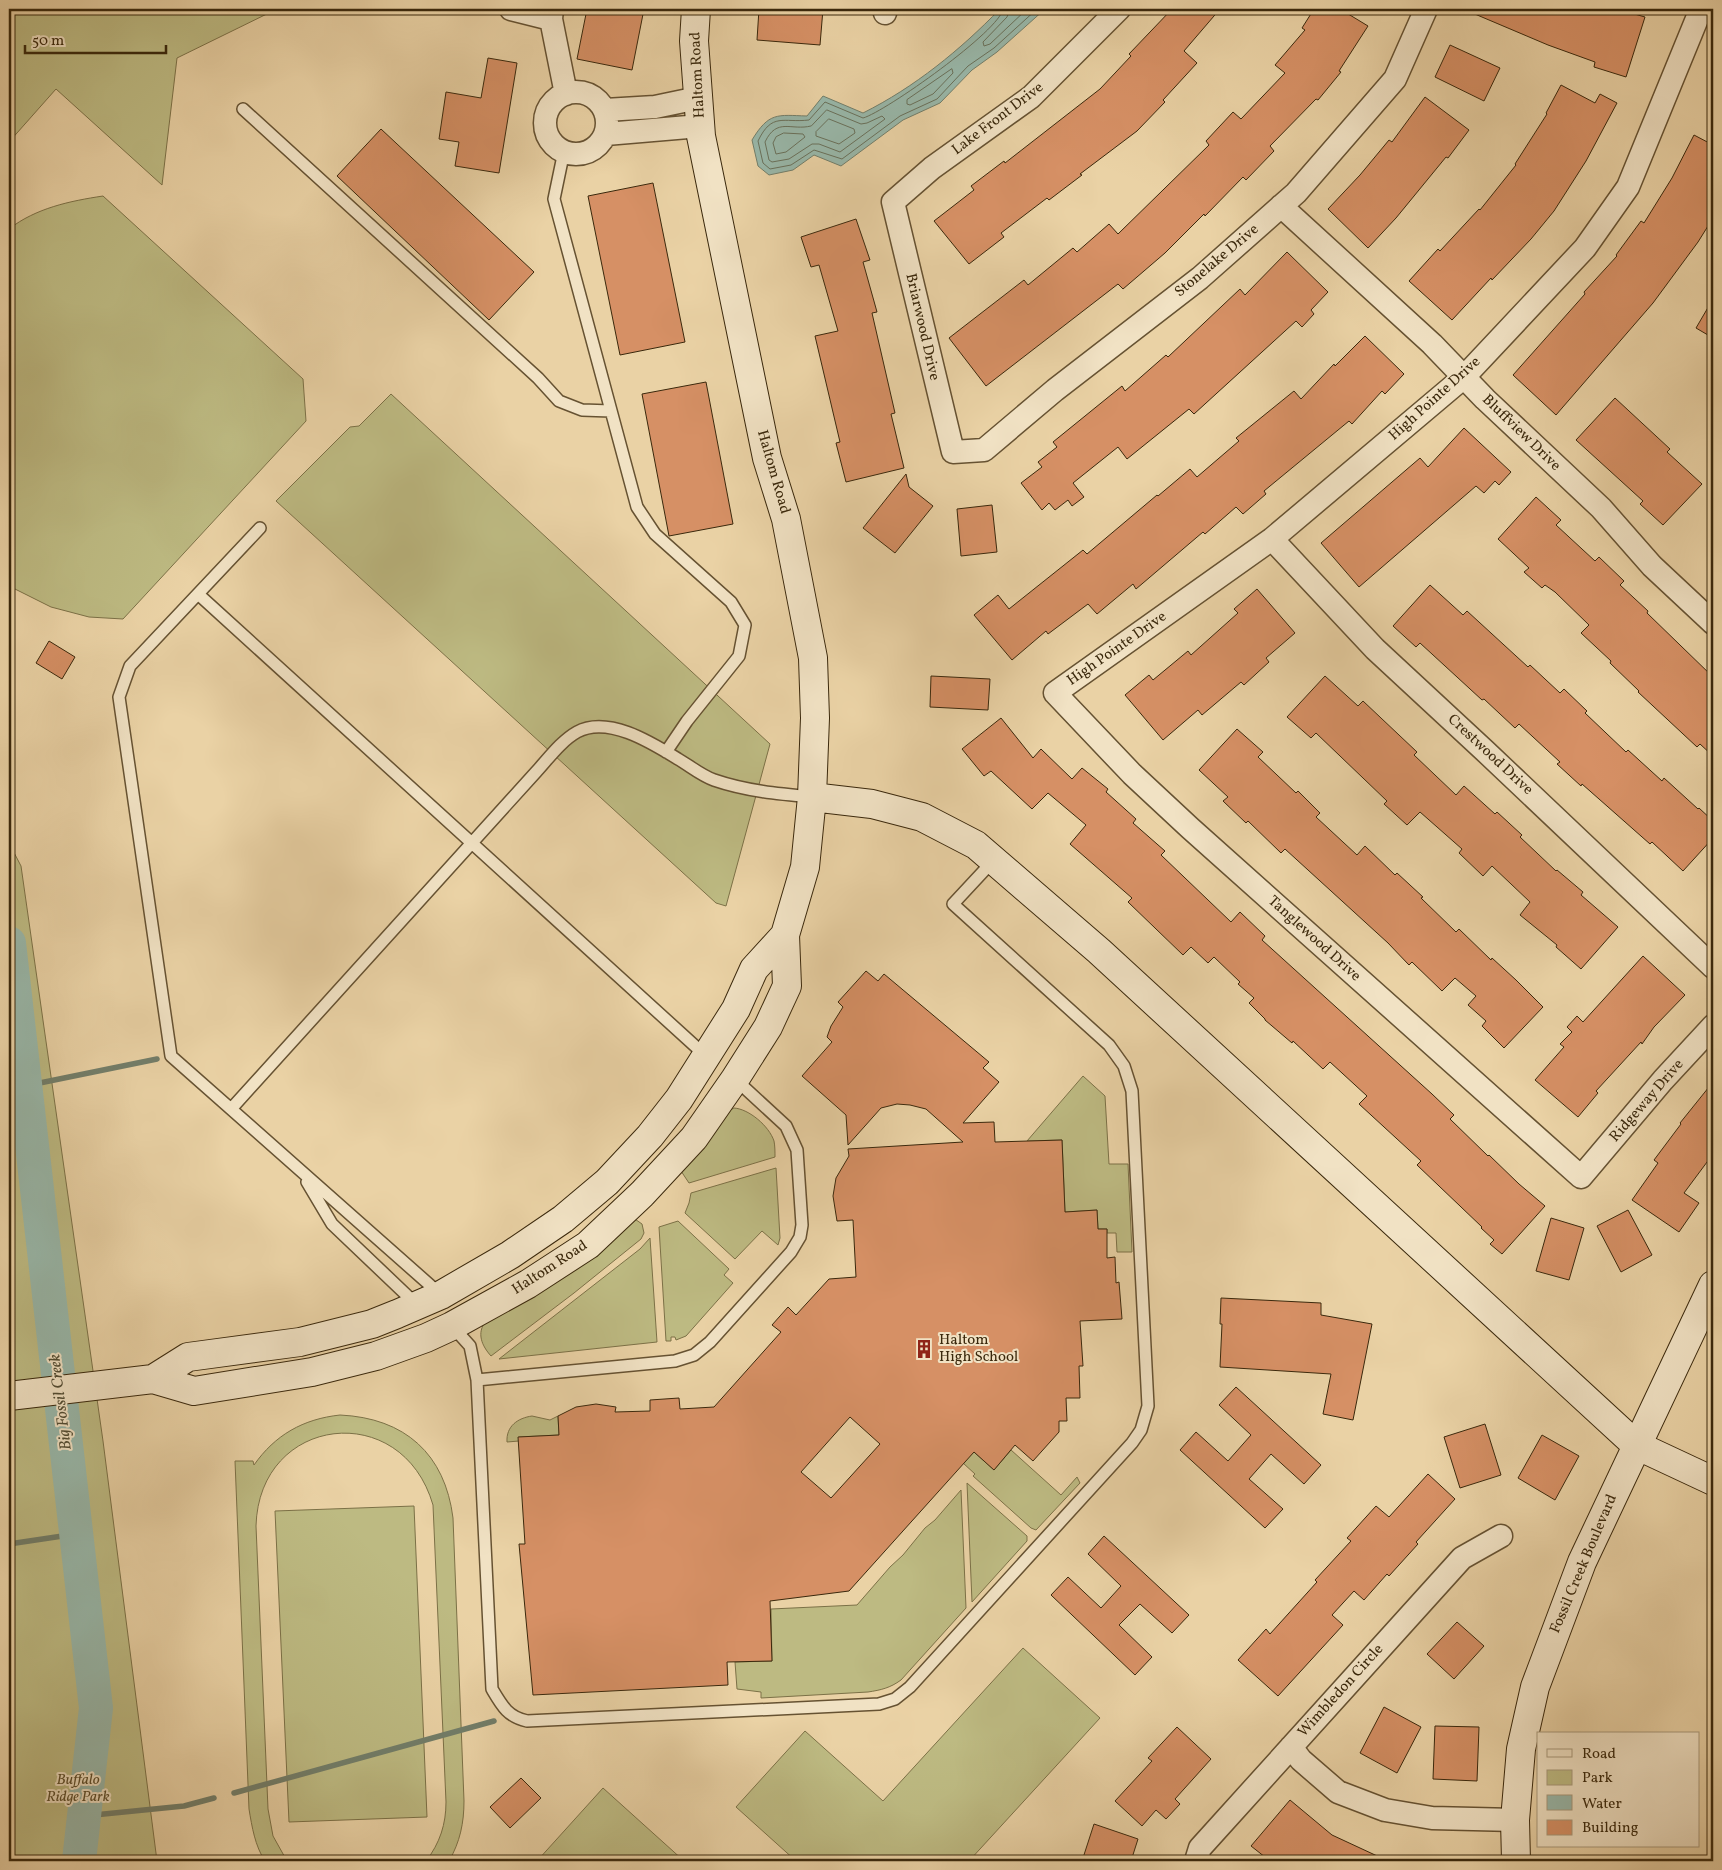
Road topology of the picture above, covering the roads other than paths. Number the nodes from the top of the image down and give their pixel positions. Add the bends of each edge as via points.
1 (511, 9) edge
2 (696, 9) edge
3 (1119, 9) edge
4 (1426, 9) edge
5 (1701, 9) edge
6 (552, 14) edge
7 (566, 94) junction
8 (698, 98) junction
9 (243, 109) dead end
10 (605, 110) junction
11 (700, 126) junction
12 (606, 134) junction
13 (564, 151) junction
14 (893, 202) joint
15 (1281, 206) junction
16 (1464, 377) junction
17 (611, 411) junction
18 (953, 452) joint
19 (260, 528) dead end
20 (1272, 539) junction
21 (198, 594) junction
22 (1713, 623) edge
23 (1055, 693) joint
24 (666, 752) junction
25 (812, 797) junction
26 (472, 843) junction
27 (993, 861) junction
28 (785, 935) junction
29 (1713, 966) edge
30 (1713, 1026) edge
31 (706, 1056) junction
32 (735, 1079) junction
33 (230, 1109) junction
34 (300, 1172) junction
35 (1581, 1177) joint
36 (1713, 1285) edge
37 (429, 1300) junction
38 (452, 1326) junction
39 (154, 1379) junction
40 (477, 1380) junction
41 (9, 1396) edge
42 (1636, 1445) junction
43 (1713, 1481) edge
44 (1501, 1536) dead end
45 (1291, 1747) junction
46 (1516, 1820) junction
47 (1196, 1861) edge
48 (1516, 1861) edge

1 - 6 street
2 - 8 main road, Haltom Road via 694,41
3 - 14 street, Lake Front Drive via 1031,97 932,168
4 - 15 street, Stonelake Drive via 1395,79
5 - 16 street, High Pointe Drive via 1628,187 1585,248
6 - 7 street
7 - 10 street via 584,93 599,101
7 - 13 street via 554,102 545,122 552,142
8 - 10 street via 655,107
8 - 11 main road, Haltom Road
9 - 17 lane via 538,378 559,401 582,410
10 - 12 street
11 - 12 street
11 - 25 main road, Haltom Road via 767,458 786,519 813,658
12 - 13 street via 599,144 585,153
13 - 17 lane via 554,199
14 - 18 street, Briarwood Drive
15 - 16 street, Bluffview Drive
15 - 18 street, Stonelake Drive via 1200,278 1055,390 984,450
16 - 20 street, High Pointe Drive
16 - 22 street, Bluffview Drive via 1601,508 1652,566
17 - 24 lane via 637,507 655,534 731,602 745,625 739,656
19 - 21 lane
20 - 23 street, High Pointe Drive
20 - 29 street, Crestwood Drive via 1375,649
21 - 26 lane
21 - 33 lane via 130,666 119,697 170,1056
23 - 35 street, Tanglewood Drive via 1132,774 1190,828
24 - 25 lane via 713,780 760,792
24 - 26 lane via 621,729 590,727 576,732
25 - 27 main road via 872,804 922,818 976,845
25 - 28 main road, Haltom Road via 805,867
26 - 31 lane
26 - 33 lane
27 - 40 lane via 953,904 1109,1045 1124,1066 1132,1091 1148,1406 1141,1430 1132,1443 910,1687 879,1704 516,1719 502,1707 492,1689
27 - 42 main road via 1098,951
28 - 31 main road, Haltom Road via 754,969 736,1009
28 - 32 main road, Haltom Road via 787,986 768,1027
30 - 35 street, Ridgeway Drive
31 - 32 main road
31 - 37 main road, Haltom Road via 680,1099 607,1182 510,1255
32 - 38 main road, Haltom Road via 694,1138 642,1194 588,1244 528,1284
32 - 40 lane via 786,1126 797,1150 802,1225 800,1237 790,1252 710,1342 694,1355 675,1361
33 - 34 lane
34 - 37 lane
34 - 37 lane via 332,1224
36 - 42 main road, Fossil Creek Boulevard
37 - 38 main road
37 - 39 main road, Haltom Road via 372,1324 300,1342 188,1356
38 - 39 main road, Haltom Road via 376,1356 312,1372 194,1391
38 - 40 lane via 470,1346
39 - 41 main road, Haltom Road
42 - 43 main road
42 - 46 main road, Fossil Creek Boulevard via 1582,1562 1535,1687 1521,1749
44 - 45 street, Wimbledon Circle via 1462,1558
45 - 46 street via 1338,1792 1385,1810 1432,1818
45 - 47 street, Wimbledon Circle via 1200,1848
46 - 48 main road, Fossil Creek Boulevard

